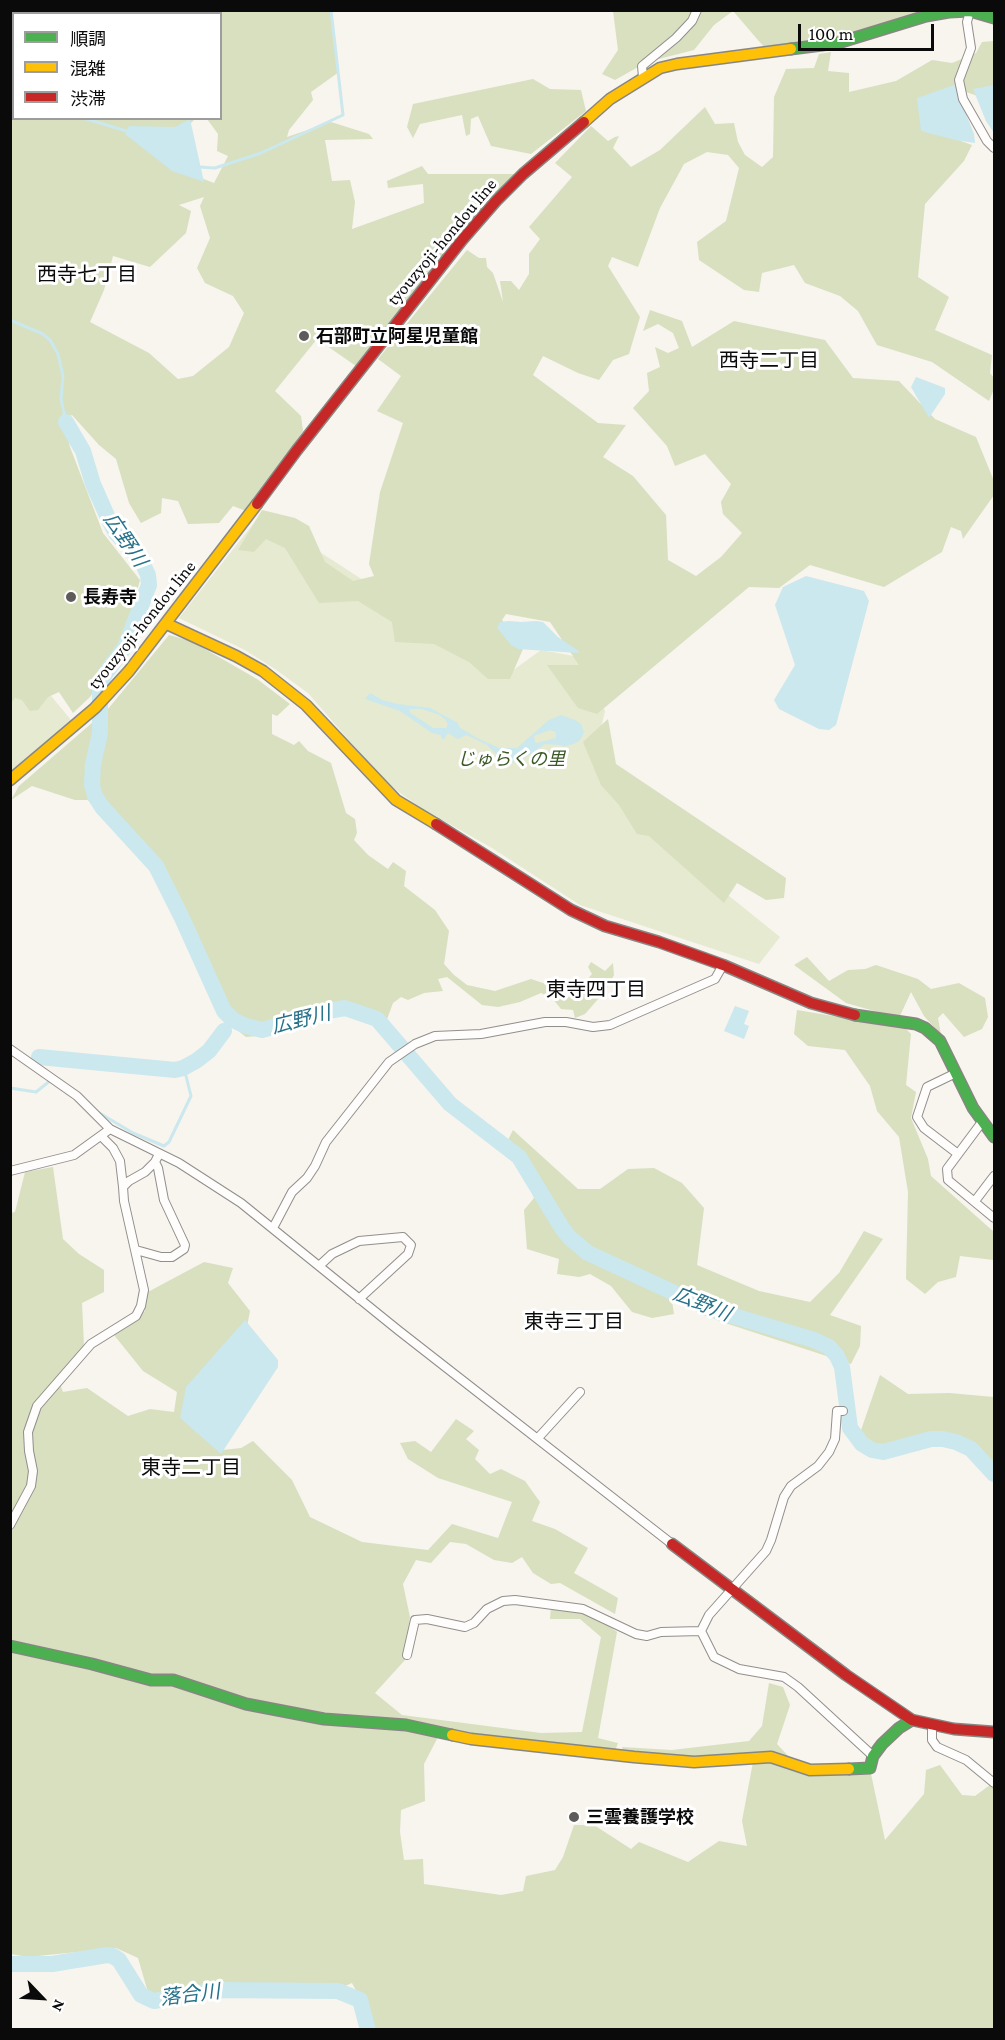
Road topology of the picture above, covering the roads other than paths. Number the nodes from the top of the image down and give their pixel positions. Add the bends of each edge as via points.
1 (697, 10) edge
2 (965, 11) edge
3 (994, 18) edge
4 (643, 76) junction
5 (994, 148) edge
6 (167, 624) junction
7 (10, 780) edge
8 (723, 964) junction
9 (10, 1049) edge
10 (956, 1073) junction
11 (982, 1122) junction
12 (110, 1129) junction
13 (102, 1137) junction
14 (994, 1137) edge
15 (159, 1154) junction
16 (958, 1154) junction
17 (155, 1162) junction
18 (10, 1171) edge
19 (994, 1176) edge
20 (123, 1187) junction
21 (975, 1201) junction
22 (994, 1218) edge
23 (273, 1228) junction
24 (136, 1250) junction
25 (319, 1266) junction
26 (358, 1299) junction
27 (580, 1392) dead end
28 (843, 1411) dead end
29 (538, 1438) junction
30 (10, 1525) edge
31 (672, 1544) joint
32 (732, 1588) junction
33 (701, 1631) junction
34 (10, 1646) edge
35 (408, 1655) dead end
36 (912, 1719) junction
37 (932, 1725) junction
38 (994, 1732) edge
39 (873, 1756) junction
40 (994, 1783) edge

1 - 4 street via 676,38 642,66
2 - 3 street, tyouzyoji-hondou line
2 - 4 street, tyouzyoji-hondou line via 926,16 838,44 697,60
2 - 5 street via 971,48 959,80 963,99
4 - 6 street, tyouzyoji-hondou line via 610,99 523,174 482,217 297,450
6 - 7 street, tyouzyoji-hondou line via 110,693
6 - 8 street via 263,671 306,705 396,800 571,910 605,926
8 - 10 street via 825,1007 916,1024 940,1041
8 - 23 street via 715,979 610,1025 545,1022 481,1034 435,1036 415,1044 389,1062 326,1142 315,1166 292,1192
9 - 12 street via 77,1096
10 - 11 street
10 - 16 street via 927,1087 916,1117
11 - 14 street
11 - 16 street
12 - 13 street
12 - 15 street
13 - 18 street via 75,1155
13 - 20 street via 120,1161
15 - 17 street
15 - 23 street via 202,1176
16 - 21 street via 948,1169 948,1180
17 - 20 street
17 - 24 street via 164,1200 185,1245 172,1257
19 - 21 street
20 - 24 street
21 - 22 street
23 - 25 street
24 - 30 street via 144,1290 141,1306 136,1316 91,1344 37,1406 28,1432 31,1486
25 - 26 street
25 - 26 street via 332,1254 359,1241 403,1237 411,1245 408,1254
26 - 29 street
27 - 29 street
28 - 32 street via 837,1411 836,1439 829,1452 783,1497 765,1551
29 - 31 street
31 - 32 street
32 - 33 street
32 - 36 street via 846,1675
33 - 35 street via 647,1636 583,1609 502,1601 465,1627 415,1620
33 - 39 street via 714,1657 739,1669 783,1677
34 - 39 street via 151,1680 173,1680 246,1704 324,1719 405,1725 501,1743 694,1762 771,1757 810,1770 870,1768
36 - 37 street
36 - 39 street via 898,1728
37 - 38 street
37 - 40 street via 932,1740 937,1747 966,1760

